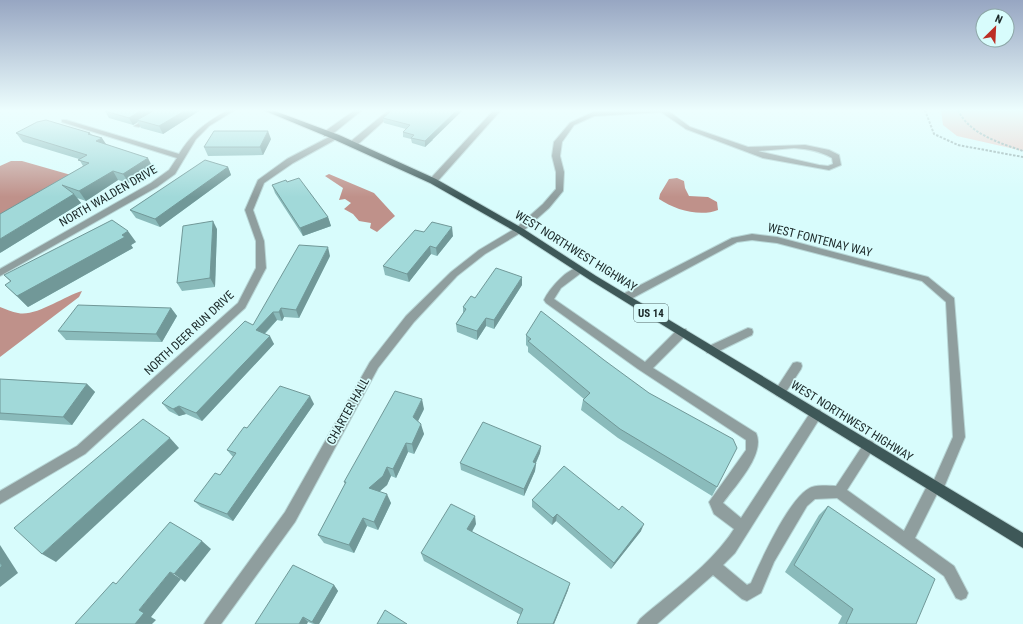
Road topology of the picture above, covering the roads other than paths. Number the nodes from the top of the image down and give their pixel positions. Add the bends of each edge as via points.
1 (122, 139) edge
2 (192, 139) edge
3 (325, 139) edge
4 (342, 139) edge
5 (359, 139) edge
6 (471, 139) edge
7 (560, 139) edge
8 (718, 139) edge
9 (353, 144) junction
10 (748, 150) junction
11 (180, 157) junction
12 (433, 181) junction
13 (519, 230) junction
14 (580, 270) junction
15 (0, 273) edge
16 (626, 297) junction
17 (682, 332) junction
18 (748, 332) dead end
19 (711, 350) junction
20 (797, 366) dead end
21 (646, 368) junction
22 (780, 392) junction
23 (816, 414) junction
24 (869, 446) junction
25 (935, 487) junction
26 (839, 492) junction
27 (0, 498) edge
28 (743, 528) junction
29 (907, 540) junction
30 (1023, 541) edge
31 (712, 566) junction
32 (961, 593) dead end
33 (212, 624) edge
34 (645, 624) edge

1 - 11 street
2 - 11 street, NORTH WALDEN DRIVE
3 - 27 street, NORTH DEER RUN DRIVE via 261,182 248,210 260,241 261,268 242,305 81,450
4 - 9 main road, WEST NORTHWEST HIGHWAY / US 14
5 - 9 street
6 - 12 street
7 - 13 street, CHARTER HALL via 556,156 560,172 560,189 546,206
8 - 10 street
9 - 12 main road, WEST NORTHWEST HIGHWAY / US 14
10 - 10 street via 814,148 827,151 836,158 837,165 829,168 819,167
11 - 15 street, NORTH WALDEN DRIVE via 172,172 154,185
12 - 13 main road, WEST NORTHWEST HIGHWAY / US 14
13 - 14 main road, WEST NORTHWEST HIGHWAY / US 14
13 - 33 street, CHARTER HALL via 482,252 454,274 410,319 374,365 290,517
14 - 16 main road, WEST NORTHWEST HIGHWAY / US 14
14 - 21 street via 557,287 549,300
16 - 17 main road, WEST NORTHWEST HIGHWAY / US 14
16 - 25 street, WEST FONTENAY WAY via 735,240 752,237 777,240 925,279 951,301 959,437
17 - 19 main road, WEST NORTHWEST HIGHWAY / US 14
17 - 21 street
18 - 19 street
19 - 22 main road, WEST NORTHWEST HIGHWAY / US 14
20 - 22 street
21 - 28 street via 752,437 751,453 716,502 719,509
22 - 23 main road, WEST NORTHWEST HIGHWAY / US 14
23 - 24 main road, WEST NORTHWEST HIGHWAY / US 14
23 - 28 street
24 - 25 main road, WEST NORTHWEST HIGHWAY / US 14
24 - 26 street
25 - 29 street
25 - 30 main road, WEST NORTHWEST HIGHWAY / US 14
26 - 29 street
26 - 31 street via 813,493 802,502 769,557 756,588 747,594
28 - 31 street via 730,548
29 - 32 street via 949,571
31 - 34 street

